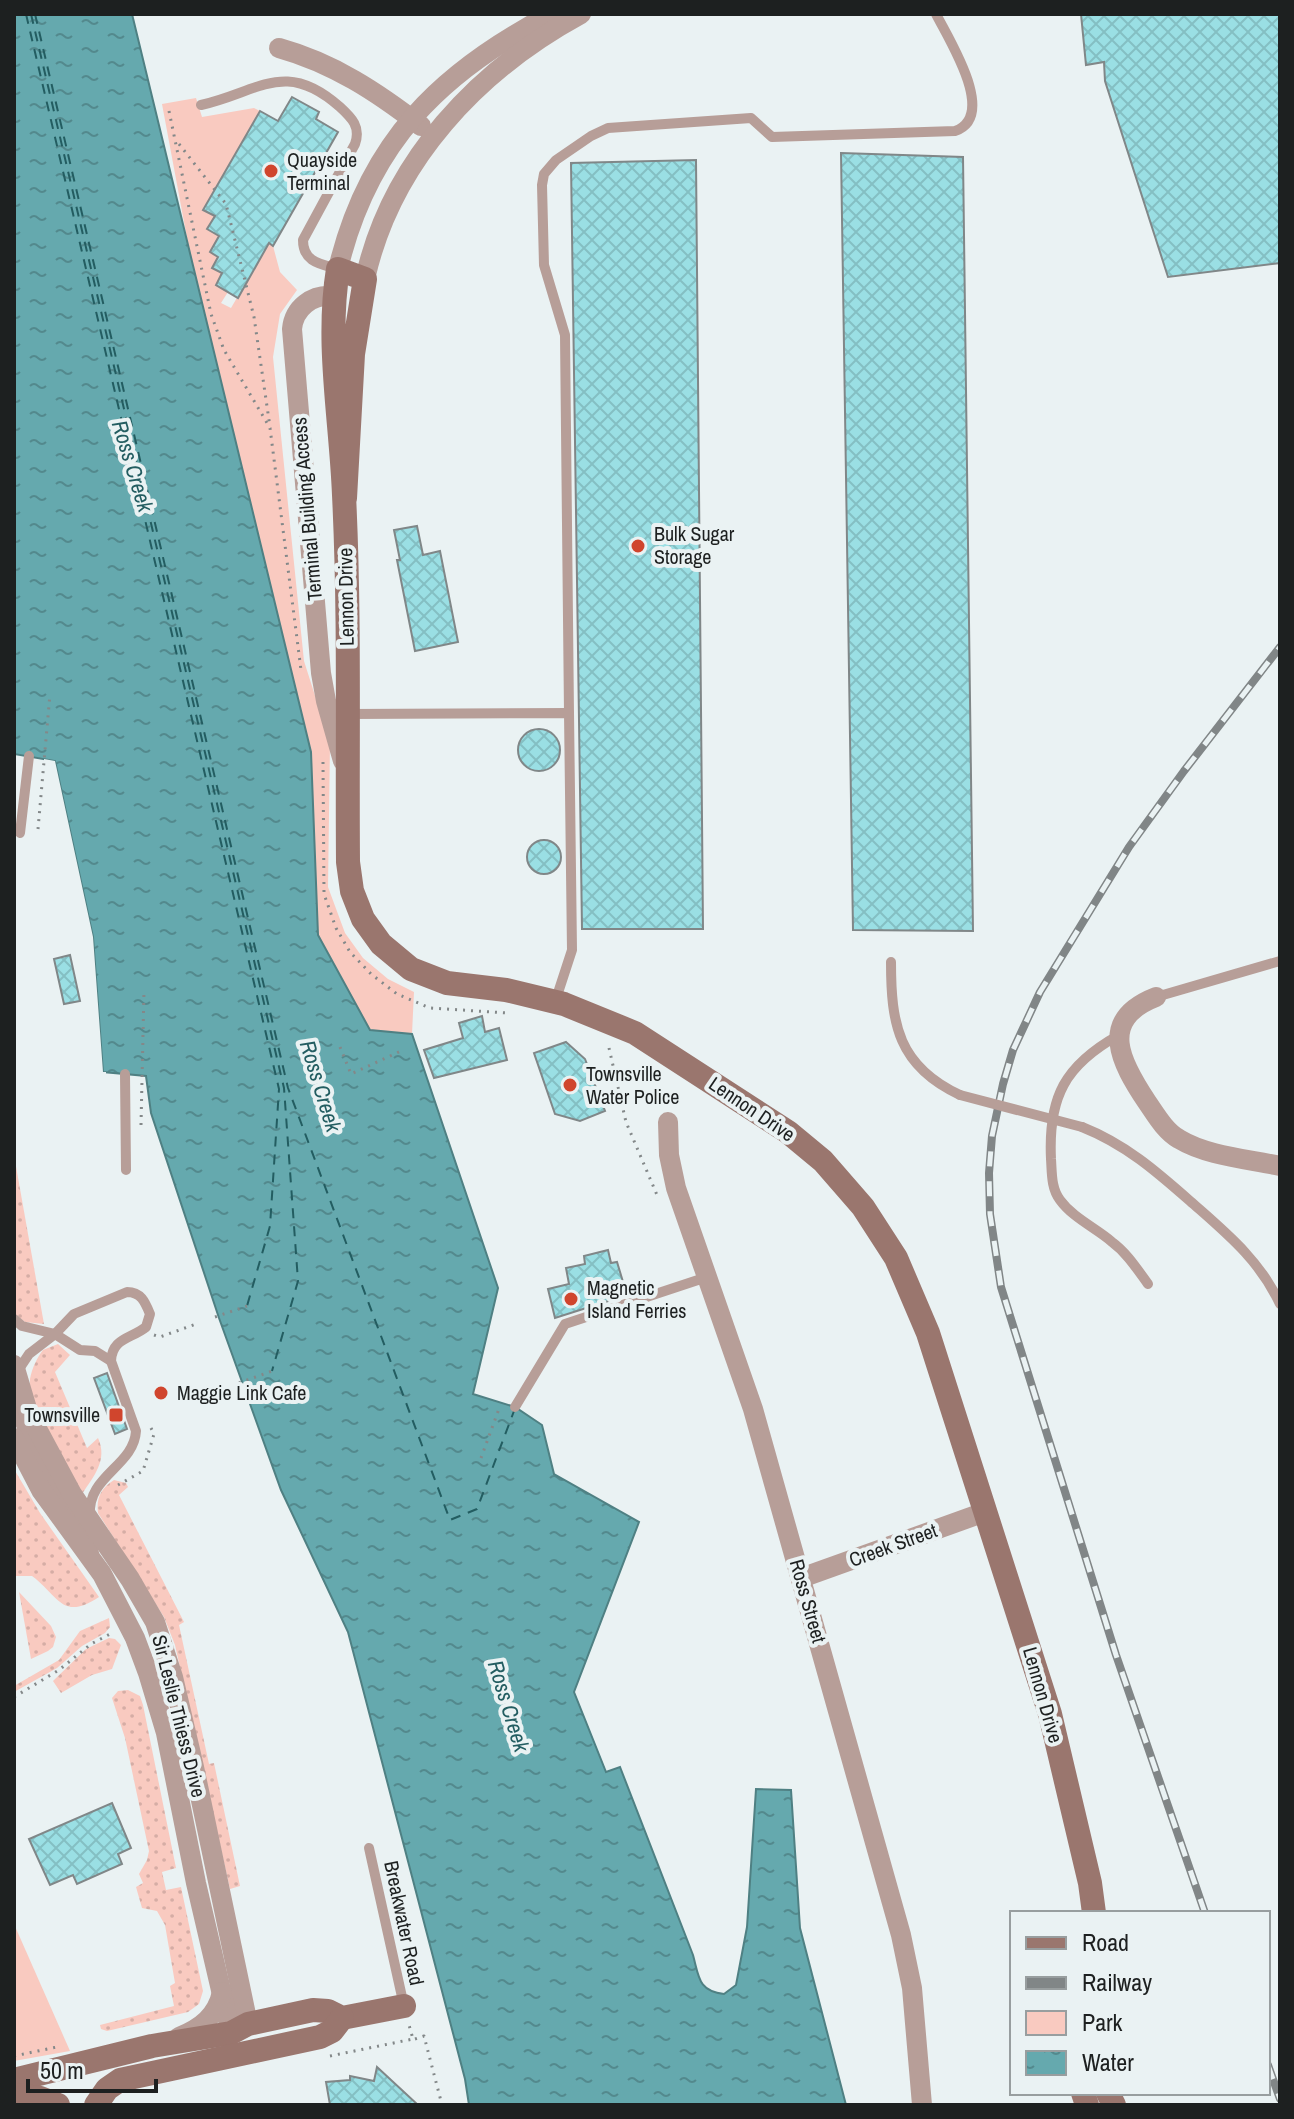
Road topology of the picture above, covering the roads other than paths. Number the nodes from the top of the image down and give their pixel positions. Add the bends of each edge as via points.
1 (552, 14) edge
2 (581, 14) edge
3 (936, 14) edge
4 (279, 48) dead end
5 (201, 105) dead end
6 (410, 118) junction
7 (434, 136) junction
8 (338, 269) junction
9 (365, 279) junction
10 (333, 296) junction
11 (358, 315) junction
12 (345, 498) junction
13 (569, 713) junction
14 (347, 714) junction
15 (29, 756) dead end
16 (347, 777) junction
17 (20, 833) dead end
18 (1280, 961) edge
19 (891, 962) dead end
20 (1156, 997) joint
21 (555, 1002) junction
22 (1120, 1035) junction
23 (125, 1074) dead end
24 (668, 1122) dead end
25 (1280, 1166) edge
26 (126, 1170) dead end
27 (707, 1277) junction
28 (1148, 1284) dead end
29 (1280, 1304) edge
30 (14, 1319) edge
31 (55, 1334) junction
32 (111, 1361) junction
33 (15, 1372) edge
34 (515, 1407) dead end
35 (14, 1408) edge
36 (14, 1438) edge
37 (985, 1512) junction
38 (91, 1522) junction
39 (102, 1574) junction
40 (801, 1578) junction
41 (1078, 1838) junction
42 (369, 1848) dead end
43 (1081, 1911) edge
44 (1094, 1911) edge
45 (222, 1992) junction
46 (404, 2006) joint
47 (242, 2041) junction
48 (152, 2046) junction
49 (77, 2064) junction
50 (182, 2067) junction
51 (14, 2080) edge
52 (14, 2095) edge
53 (921, 2099) edge
54 (58, 2105) edge
55 (96, 2105) edge

1 - 6 street, Lennon Drive via 468,64
2 - 7 street, Lennon Drive via 519,51
3 - 13 lane via 955,49 972,100 973,115 955,131 772,137 751,118 608,128 556,160 544,174 543,258 565,335
4 - 6 street via 346,74
5 - 8 lane via 284,80 320,91 353,120 355,144 303,240 308,258
6 - 7 street
6 - 8 street, Lennon Drive via 360,199
7 - 9 street, Lennon Drive via 395,201
8 - 9 street
8 - 10 street, Lennon Drive
9 - 11 street, Lennon Drive
10 - 11 street
10 - 12 street, Lennon Drive
10 - 16 street, Terminal Building Access via 304,305 292,329 321,673
11 - 12 street, Lennon Drive
12 - 14 street, Lennon Drive
13 - 14 lane
13 - 21 lane via 572,950
14 - 16 street, Lennon Drive
15 - 17 lane
16 - 21 street, Lennon Drive via 349,876 363,919 381,944 411,969 436,980
18 - 20 lane
19 - 29 lane, bridge via 892,1013 912,1059 930,1076 960,1095 1082,1127 1119,1144 1231,1237 1256,1264
20 - 22 street via 1130,1012
21 - 37 street, Lennon Drive via 620,1026 670,1054 788,1132 844,1183 881,1231 910,1285
22 - 25 street via 1125,1067 1175,1137
22 - 28 lane via 1075,1066 1062,1086 1051,1130 1053,1183 1060,1201 1116,1244
23 - 26 lane
24 - 27 street, Ross Street via 672,1173
27 - 34 lane via 565,1324
27 - 40 street, Ross Street via 753,1409
30 - 31 lane
31 - 32 lane
31 - 32 lane via 74,1314 134,1292 150,1314 146,1327 116,1343
31 - 33 lane
32 - 38 lane via 136,1436 95,1488
33 - 38 street, Sir Leslie Thiess Drive via 28,1412
35 - 39 lane via 49,1480 88,1537
36 - 39 street, Sir Leslie Thiess Drive via 41,1490
37 - 40 street, Creek Street
37 - 41 street, Lennon Drive via 1046,1700
38 - 47 street, Sir Leslie Thiess Drive via 155,1622 173,1677
39 - 45 street, Sir Leslie Thiess Drive via 148,1673 166,1733
40 - 53 street, Ross Street via 909,1966
41 - 43 street, Lennon Drive
41 - 44 street, Lennon Drive
42 - 46 lane, Breakwater Road
45 - 47 street, Sir Leslie Thiess Drive
45 - 48 street via 202,2026
46 - 47 street via 342,2018 320,2037
47 - 48 street
47 - 50 street
48 - 49 street
49 - 50 street via 87,2073 141,2063
49 - 51 street
50 - 55 street via 120,2080
52 - 54 street

